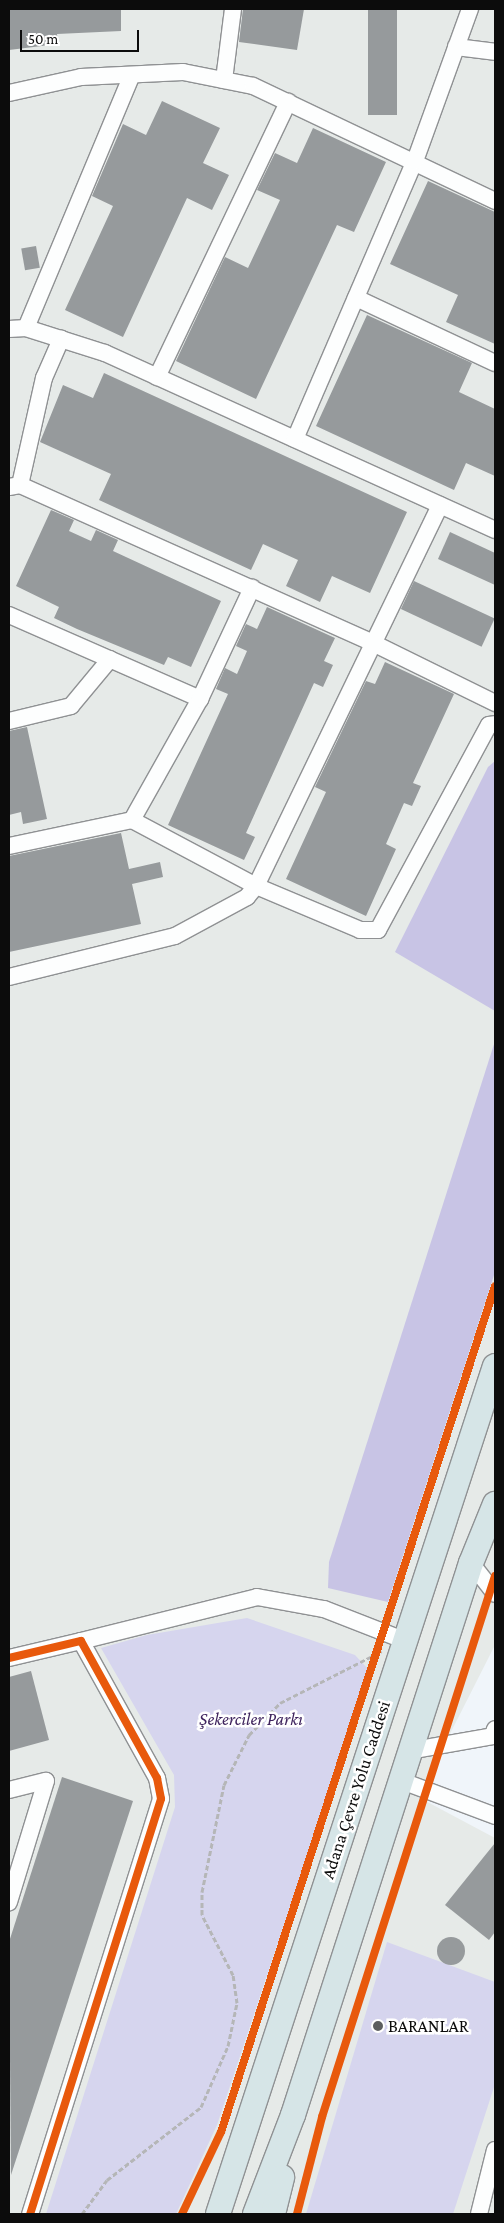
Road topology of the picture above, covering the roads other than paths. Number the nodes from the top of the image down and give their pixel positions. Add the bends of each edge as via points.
1 (233, 9) edge
2 (470, 9) edge
3 (456, 47) junction
4 (495, 52) edge
5 (132, 75) junction
6 (224, 80) junction
7 (9, 94) edge
8 (288, 102) junction
9 (415, 161) junction
10 (495, 201) edge
11 (356, 298) junction
12 (26, 328) junction
13 (9, 329) edge
14 (61, 339) junction
15 (495, 363) edge
16 (157, 377) junction
17 (294, 439) junction
18 (15, 486) edge
19 (440, 505) junction
20 (495, 530) edge
21 (252, 588) junction
22 (9, 615) edge
23 (375, 644) junction
24 (110, 659) junction
25 (200, 699) junction
26 (495, 704) edge
27 (9, 721) edge
28 (495, 724) edge
29 (132, 820) junction
30 (9, 846) edge
31 (256, 886) junction
32 (9, 977) edge
33 (495, 1366) edge
34 (495, 1504) edge
35 (472, 1563) junction
36 (495, 1594) edge
37 (395, 1637) junction
38 (81, 1641) junction
39 (9, 1658) edge
40 (495, 1729) edge
41 (414, 1750) junction
42 (402, 1781) junction
43 (9, 1790) edge
44 (495, 1816) edge
45 (9, 1902) edge
46 (254, 2101) junction
47 (292, 2115) junction
48 (495, 2150) edge
49 (493, 2168) edge
50 (30, 2214) edge
51 (202, 2214) edge
52 (218, 2214) edge
53 (255, 2214) edge
54 (273, 2214) edge
55 (479, 2214) edge

1 - 6 street
2 - 3 street
3 - 4 street
3 - 9 street
5 - 6 street via 183,72
5 - 7 street via 81,77
5 - 12 street
6 - 8 street via 253,86
8 - 9 street
8 - 16 street
9 - 10 street
9 - 11 street
11 - 15 street
11 - 17 street
12 - 13 street
12 - 14 street
14 - 16 street
14 - 18 street via 44,378
16 - 17 street
17 - 19 street
18 - 21 street
19 - 20 street
19 - 23 street
21 - 23 street
21 - 25 street
22 - 24 street
23 - 26 street
23 - 31 street
24 - 25 street
24 - 27 street via 71,706
25 - 29 street
28 - 31 street via 489,725 378,930 360,930
29 - 30 street
29 - 31 street
31 - 32 street via 247,896 176,936
33 - 37 highway, Adana Çevre Yolu Caddesi
34 - 35 highway
35 - 36 street
35 - 41 highway
37 - 38 street via 324,1609 257,1598
37 - 46 highway, Adana Çevre Yolu Caddesi
38 - 39 street
38 - 50 street via 157,1778 161,1799
40 - 41 street via 493,1736
41 - 42 highway
42 - 44 street
42 - 47 highway
43 - 45 street via 46,1781
46 - 51 highway
46 - 52 highway, Adana Çevre Yolu Caddesi
47 - 53 highway
47 - 54 highway
48 - 49 street
49 - 55 street

